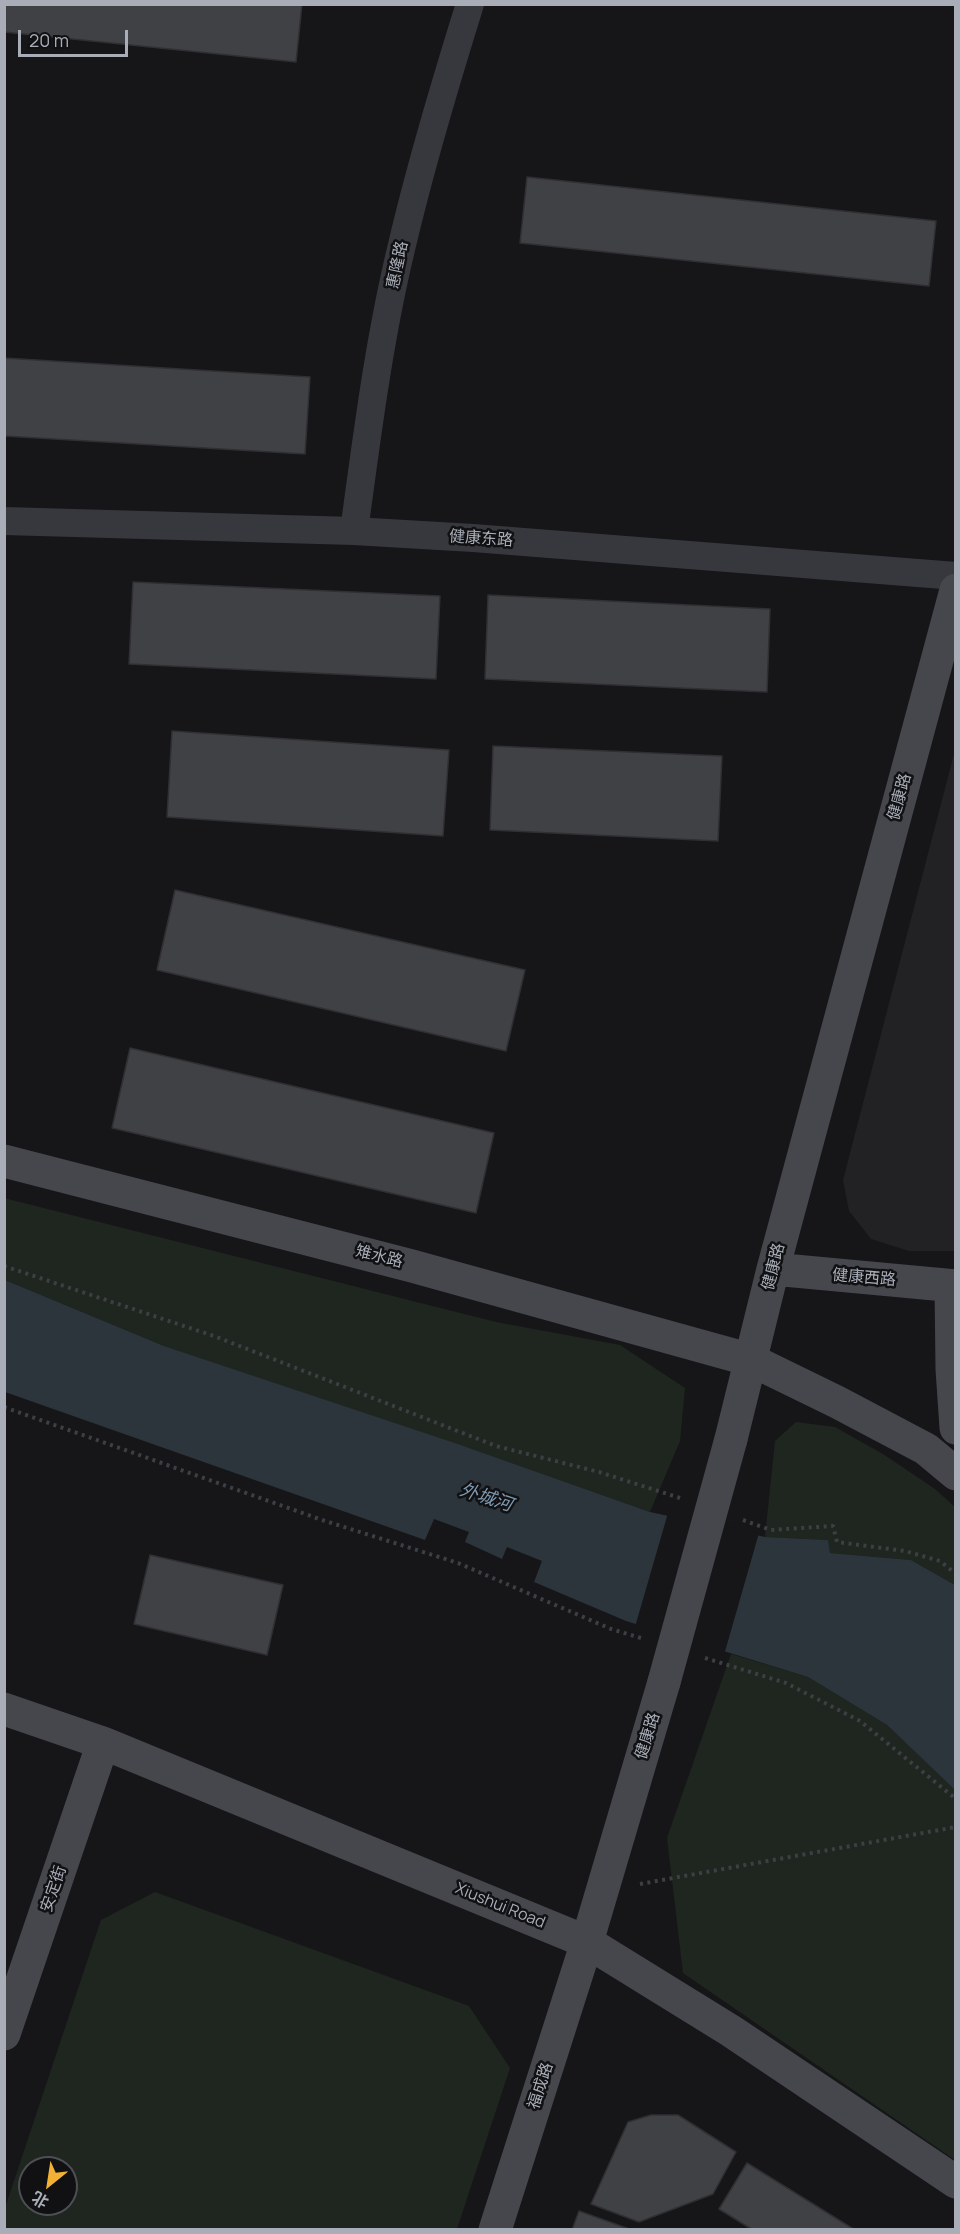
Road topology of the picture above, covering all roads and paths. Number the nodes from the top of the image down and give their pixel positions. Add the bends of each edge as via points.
1 (470, 4) edge
2 (4, 521) edge
3 (354, 531) junction
4 (956, 576) edge
5 (956, 590) edge
6 (4, 1161) edge
7 (4, 1266) edge
8 (773, 1269) junction
9 (953, 1286) edge
10 (752, 1360) junction
11 (4, 1407) edge
12 (956, 1428) edge
13 (956, 1474) edge
14 (682, 1499) dead end
15 (738, 1518) dead end
16 (956, 1574) edge
17 (644, 1639) dead end
18 (698, 1656) dead end
19 (4, 1709) edge
20 (103, 1743) junction
21 (956, 1798) edge
22 (956, 1827) edge
23 (602, 1890) junction
24 (587, 1942) junction
25 (4, 2034) edge
26 (956, 2182) edge
27 (495, 2229) edge

1 - 3 street, 惠隆路 via 402,246 370,409
2 - 3 street, 健康东路
3 - 4 street, 健康东路
5 - 8 street, 健康路
6 - 10 street, 雉水路 via 412,1266
7 - 14 path via 214,1336 496,1446 599,1472
8 - 9 street, 健康西路
8 - 10 street, 健康路
9 - 12 street
10 - 13 street, 雉水路 via 926,1449
10 - 23 street, 健康路, bridge via 664,1682
11 - 17 path via 322,1521 458,1563 611,1629
15 - 16 path via 771,1530 833,1526 837,1542 905,1551 940,1561
18 - 21 path via 786,1683 860,1720
19 - 20 street, Xiushui Road
20 - 24 street, Xiushui Road
20 - 25 street, 安定街
22 - 23 path
23 - 24 street, 健康路
24 - 26 street, Xiushui Road via 731,2031
24 - 27 street, 福成路

